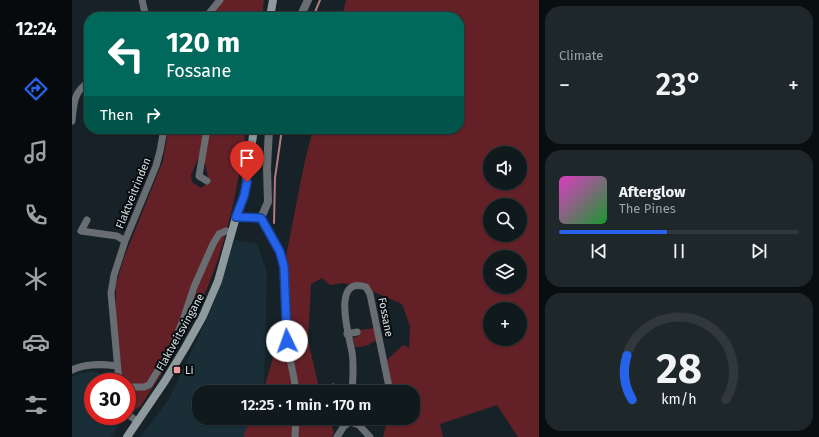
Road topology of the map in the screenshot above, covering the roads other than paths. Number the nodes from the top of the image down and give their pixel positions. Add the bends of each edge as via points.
1 (142, 0) edge
2 (220, 0) edge
3 (273, 0) edge
4 (308, 0) edge
5 (145, 12) edge
6 (210, 12) edge
7 (271, 12) edge
8 (302, 12) edge
9 (84, 85) edge
10 (72, 120) edge
11 (163, 134) edge
12 (206, 134) edge
13 (253, 134) edge
14 (269, 134) edge
15 (206, 181) dead end
16 (236, 217) junction
17 (261, 218) junction
18 (87, 220) dead end
19 (226, 231) dead end
20 (125, 241) junction
21 (357, 332) dead end
22 (347, 334) junction
23 (117, 366) junction
24 (72, 370) edge
25 (118, 373) edge
26 (295, 385) edge
27 (352, 385) edge
28 (389, 385) edge
29 (136, 387) edge
30 (137, 421) joint
31 (296, 425) edge
32 (345, 425) edge
33 (359, 425) edge
34 (127, 437) edge
35 (295, 437) edge
36 (337, 437) edge
37 (370, 437) edge

1 - 5 street
2 - 6 street
3 - 7 main road
4 - 8 street
9 - 10 street via 75,98
11 - 20 street, Flaktveitrinden via 156,166
12 - 15 street via 198,176
13 - 16 main road, Flaktveitsvingane via 244,196
14 - 17 street via 268,202
16 - 17 street
16 - 30 main road, Flaktveitsvingane via 218,281 203,316 165,381
17 - 26 street via 280,252 284,267 288,351
18 - 20 street, Flaktveitrinden via 80,231 117,236
19 - 29 street, Flaktveitsvingane via 219,234 213,244 171,348 149,385
20 - 23 street, Flaktveitrinden via 111,293
21 - 22 street
22 - 27 street, Fossane via 352,353
22 - 28 street, Fossane via 346,293 351,287 366,287 370,294
23 - 24 street via 80,366
23 - 25 street, Flaktveitrinden
30 - 34 main road, Flaktveitsvingane
31 - 35 street
32 - 36 street
33 - 37 street

